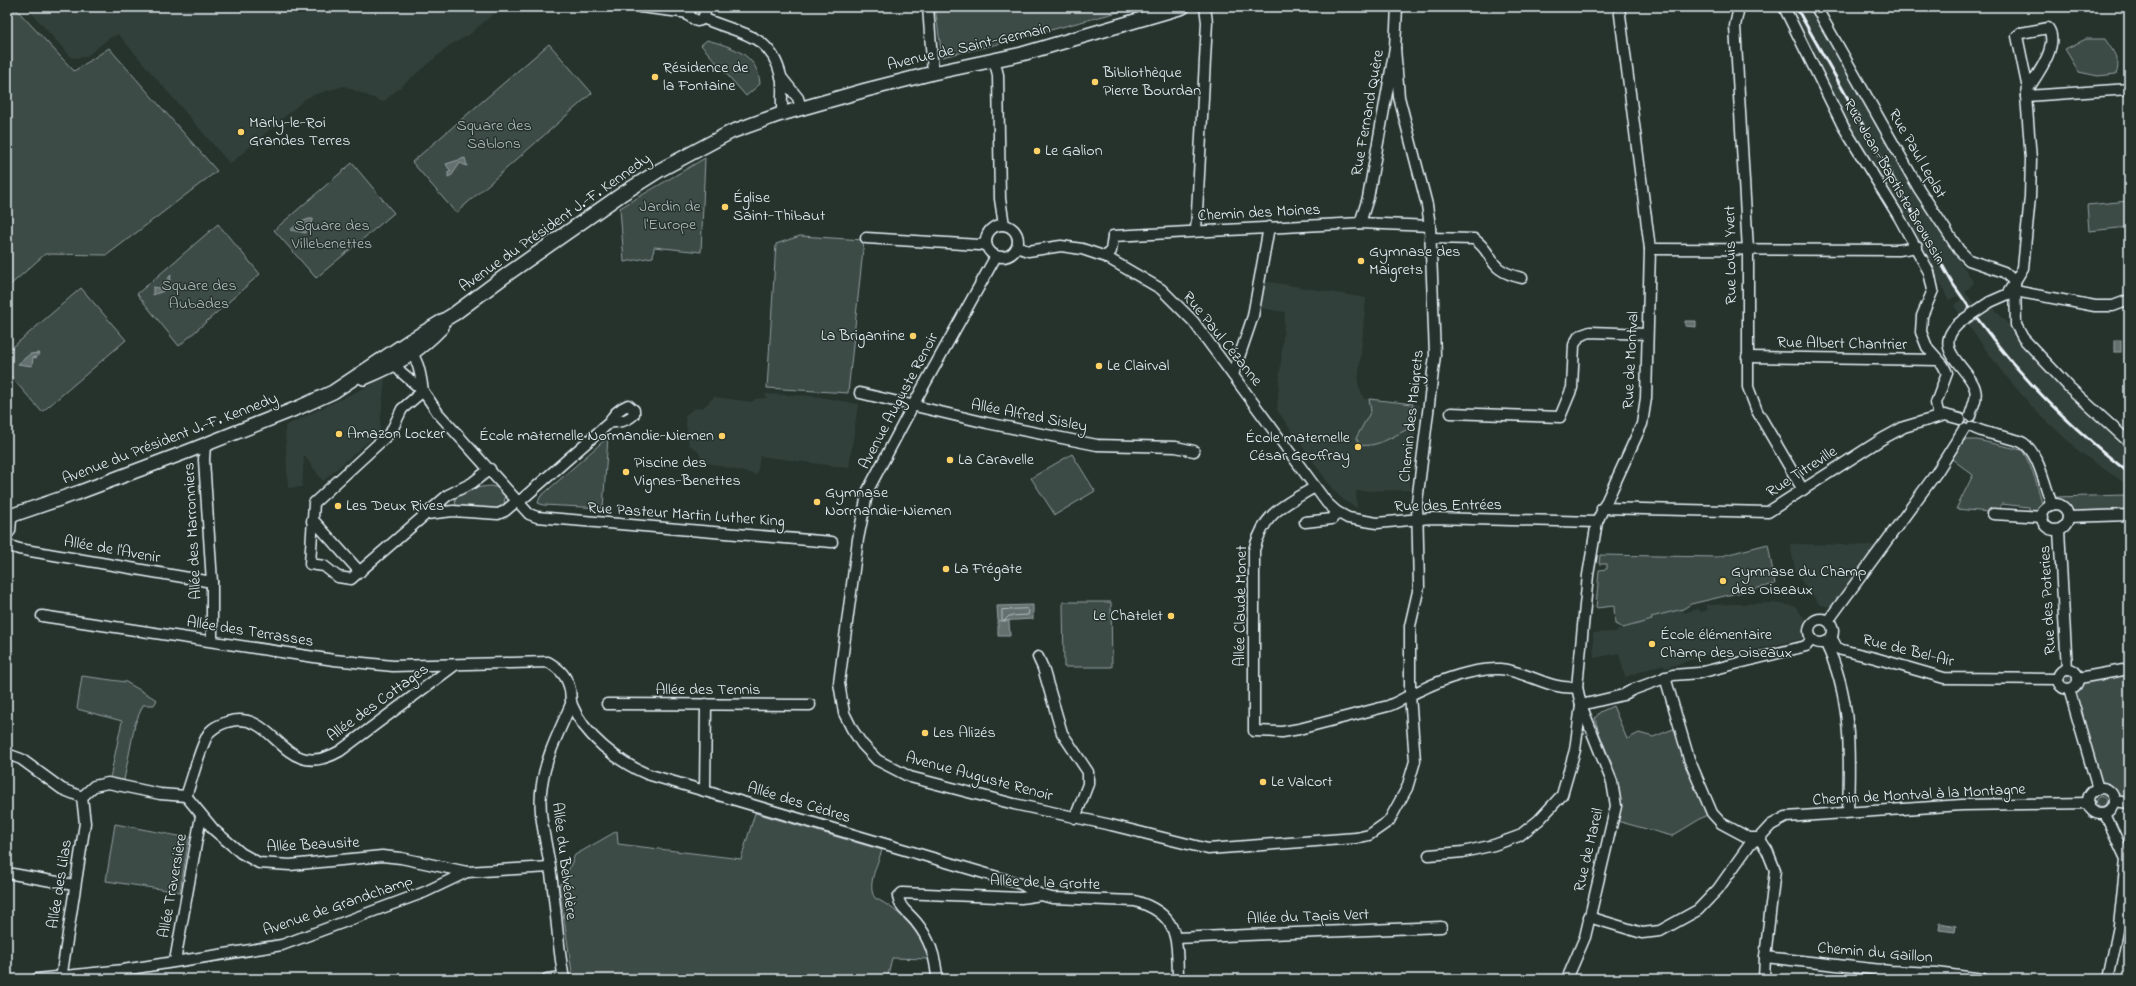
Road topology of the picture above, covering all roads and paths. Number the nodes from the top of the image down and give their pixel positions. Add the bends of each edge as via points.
1 (640, 7) edge
2 (702, 7) edge
3 (928, 7) edge
4 (1183, 7) edge
5 (1205, 7) edge
6 (1397, 7) edge
7 (1619, 7) edge
8 (1739, 7) edge
9 (1784, 7) edge
10 (1816, 7) edge
11 (691, 10) edge
12 (703, 18) junction
13 (1395, 48) junction
14 (994, 59) junction
15 (933, 73) junction
16 (782, 77) junction
17 (2129, 89) edge
18 (2027, 92) junction
19 (801, 108) junction
20 (783, 113) junction
21 (762, 120) joint
22 (1360, 223) junction
23 (1004, 225) junction
24 (1430, 226) junction
25 (1269, 227) junction
26 (1196, 231) junction
27 (866, 238) dead end
28 (1430, 238) junction
29 (986, 243) junction
30 (1017, 247) junction
31 (1917, 247) junction
32 (1650, 249) junction
33 (1748, 250) junction
34 (996, 256) junction
35 (1106, 257) junction
36 (1522, 278) dead end
37 (2012, 288) junction
38 (2129, 300) edge
39 (454, 314) junction
40 (1647, 334) junction
41 (398, 349) junction
42 (412, 354) junction
43 (1747, 357) junction
44 (1938, 360) junction
45 (395, 364) junction
46 (1233, 374) junction
47 (342, 387) junction
48 (423, 391) junction
49 (860, 393) dead end
50 (912, 407) junction
51 (1451, 413) dead end
52 (1970, 416) junction
53 (1939, 417) junction
54 (1960, 419) junction
55 (610, 422) dead end
56 (1968, 428) junction
57 (2129, 442) edge
58 (206, 444) junction
59 (1194, 451) dead end
60 (490, 469) junction
61 (1315, 487) junction
62 (1803, 490) junction
63 (448, 495) junction
64 (519, 501) junction
65 (2052, 505) junction
66 (1602, 508) junction
67 (453, 511) junction
68 (1337, 512) junction
69 (427, 514) junction
70 (1993, 514) dead end
71 (2129, 515) edge
72 (8, 516) edge
73 (2068, 517) junction
74 (2043, 518) junction
75 (1417, 519) junction
76 (312, 521) junction
77 (1305, 522) dead end
78 (1597, 522) junction
79 (2059, 530) junction
80 (7, 533) edge
81 (832, 542) dead end
82 (7, 545) edge
83 (360, 572) junction
84 (212, 582) junction
85 (42, 616) dead end
86 (1828, 621) junction
87 (1812, 639) junction
88 (1828, 639) junction
89 (212, 641) junction
90 (1038, 657) dead end
91 (455, 665) junction
92 (2067, 669) junction
93 (2129, 669) edge
94 (1665, 677) junction
95 (2079, 678) junction
96 (2058, 679) junction
97 (1577, 687) junction
98 (2069, 689) junction
99 (1410, 695) junction
100 (572, 704) junction
101 (607, 704) dead end
102 (706, 704) junction
103 (810, 705) dead end
104 (1581, 705) junction
105 (7, 754) edge
106 (2098, 789) junction
107 (705, 791) junction
108 (186, 796) junction
109 (82, 797) junction
110 (2114, 801) junction
111 (2089, 803) junction
112 (2129, 803) edge
113 (1848, 812) junction
114 (2105, 814) junction
115 (201, 816) junction
116 (1075, 818) junction
117 (1759, 838) junction
118 (1429, 855) dead end
119 (2128, 858) edge
120 (550, 867) junction
121 (467, 872) junction
122 (7, 874) edge
123 (74, 885) junction
124 (1041, 895) junction
125 (1589, 917) junction
126 (1441, 927) dead end
127 (1176, 938) junction
128 (1765, 957) junction
129 (175, 961) junction
130 (60, 978) edge
131 (564, 978) edge
132 (1569, 978) edge
133 (37, 979) edge
134 (547, 979) edge
135 (937, 979) edge
136 (1178, 979) edge
137 (1764, 979) edge
138 (1983, 979) edge
139 (2108, 979) edge

1 - 11 street
2 - 12 street via 705,13
3 - 15 street
4 - 14 main road, Avenue de Saint-Germain via 1067,42
5 - 26 street via 1207,22
6 - 13 street, Rue Fernand Quère
7 - 32 street, Rue de Montval
8 - 33 street, Rue Louis Yvert via 1736,26
9 - 31 street, Rue Jean-Baptiste Broussin via 1843,126
10 - 37 street, Rue Paul Leplat via 1919,189 1959,250 1969,260 2004,272
11 - 12 street via 690,18 694,21
12 - 16 street via 760,40 769,50
13 - 22 street, Rue Fernand Quère via 1368,198
13 - 24 street, Chemin des Maigrets via 1399,97
14 - 15 main road, Avenue de Saint-Germain
14 - 23 street via 998,90 1000,199
15 - 19 main road, Avenue de Saint-Germain
16 - 19 street via 798,98
16 - 20 street via 780,103
17 - 18 street
18 - 18 street via 2017,36 2048,28 2052,33 2050,47 2043,67
18 - 37 street via 2031,190 2023,268
19 - 20 main road, Avenue de Saint-Germain
20 - 21 main road, Avenue de Saint-Germain
21 - 39 main road, Avenue du Président J.-F. Kennedy via 712,141 622,194
22 - 24 street, Chemin des Moines
22 - 25 street, Chemin des Moines
23 - 29 street via 991,230
23 - 30 street via 1016,233
24 - 28 street, Chemin des Maigrets
25 - 26 street, Chemin des Moines
25 - 46 street via 1253,316
26 - 35 street, Chemin des Moines via 1113,236 1111,251
27 - 29 street via 979,245
28 - 36 street via 1474,239 1480,243 1499,270
28 - 75 street, Chemin des Maigrets via 1435,355
29 - 34 street
30 - 34 street via 1009,256
30 - 35 street, Rue Paul Cézanne via 1028,251 1061,246 1082,249
31 - 33 street via 1899,250
31 - 44 street, Rue Jean-Baptiste Broussin via 1933,285 1921,320 1921,332 1927,347
32 - 33 street
32 - 40 street, Rue de Montval
33 - 43 street, Rue Louis Yvert
34 - 50 street, Avenue Auguste Renoir
35 - 46 street, Rue Paul Cézanne via 1143,277 1178,305
37 - 38 street via 2095,306 2113,306
37 - 52 street, bridge via 1963,320 1953,330 1950,346 1953,358 1975,387 1976,397
37 - 57 street via 2016,325 2023,338 2070,388
39 - 41 main road, Avenue du Président J.-F. Kennedy
39 - 42 main road, Avenue du Président J.-F. Kennedy via 428,342
40 - 51 street via 1590,332 1579,336 1574,345 1572,388 1560,417
40 - 66 street, Rue de Montval via 1646,398 1642,424
41 - 42 street via 404,349
41 - 45 street
41 - 47 main road, Avenue du Président J.-F. Kennedy
42 - 45 main road, Avenue du Président J.-F. Kennedy
42 - 48 street
43 - 44 street, Rue Albert Chantrier
43 - 62 street, Rue Louis Yvert via 1748,387 1756,409
44 - 53 street, Rue Jean-Baptiste Broussin via 1947,373 1936,404
45 - 47 main road, Avenue du Président J.-F. Kennedy
45 - 48 street
46 - 61 street, Rue Paul Cézanne
47 - 58 main road, Avenue du Président J.-F. Kennedy via 300,407
48 - 60 street via 431,405
48 - 76 street via 402,409 391,432 314,503
49 - 50 street, Allée Alfred Sisley
50 - 59 street, Allée Alfred Sisley via 1097,445 1176,447
50 - 116 street, Avenue Auguste Renoir via 868,490 863,512 839,683 844,713 862,744 877,760 900,773 958,790
52 - 54 street via 1963,416
52 - 56 street via 1974,421
53 - 54 street, Rue Titreville via 1951,416
53 - 62 street, Rue Titreville via 1917,422 1896,431
54 - 56 street via 1959,424
55 - 64 street
56 - 65 street via 2020,441 2028,447 2035,457
56 - 86 street
58 - 72 main road, Avenue du Président J.-F. Kennedy via 80,492
58 - 84 street, Allée des Marronniers via 204,460
60 - 63 street via 472,483
60 - 64 street
61 - 68 street, Rue Paul Cézanne
61 - 99 street, Allée Claude Monet via 1280,508 1266,520 1254,550 1254,731 1282,732 1388,706
62 - 66 street, Rue Titreville via 1768,512
63 - 67 street via 446,501
63 - 69 street
64 - 67 street via 498,514
64 - 81 street, Rue Pasteur Martin Luther King via 529,514 537,517
65 - 73 street via 2063,507
65 - 74 street via 2045,510
66 - 78 street, Rue de Montval
67 - 69 street
68 - 75 street, Rue des Entrées via 1361,522
68 - 77 street via 1332,519
69 - 83 street
70 - 74 street
71 - 73 street
72 - 80 street via 10,531
73 - 79 street via 2066,525
74 - 79 street via 2048,528
75 - 78 street, Rue des Entrées
75 - 99 street, Chemin des Maigrets via 1419,587 1410,626
76 - 83 street via 316,522
76 - 83 street via 310,564 324,566 338,577 351,580
78 - 97 street, Rue de Montval via 1588,575
79 - 92 street, Rue des Poteries
82 - 84 street, Allée de l'Avenir
84 - 89 street, Allée des Marronniers
85 - 89 street, Allée des Terrasses
86 - 87 street via 1818,619 1812,622 1808,629
86 - 88 street via 1833,630
87 - 88 street via 1818,643
87 - 94 street via 1806,646 1699,673
88 - 96 street, Rue de Bel-Air via 1842,650 1944,678
88 - 113 street via 1848,720
89 - 91 street, Allée des Terrasses via 334,660 393,666
90 - 116 street via 1062,732 1088,772 1088,784
91 - 100 street via 548,662 559,668 566,678
91 - 108 street, Allée des Cottages via 326,759 313,761 300,758 287,750 259,724 247,720 216,726 208,734
92 - 95 street via 2073,670
92 - 96 street via 2062,671
93 - 95 street
94 - 104 street via 1623,695
94 - 117 street via 1689,759 1712,813 1721,823 1749,838
95 - 98 street via 2077,684
96 - 98 street via 2063,687
97 - 99 street via 1552,684 1514,670 1498,669 1462,675
97 - 104 street, Rue de Montval
98 - 106 street
99 - 116 street, Avenue Auguste Renoir via 1415,761 1413,775 1389,821 1369,835 1208,849
100 - 107 street, Allée des Cèdres via 602,745 629,766
100 - 120 street, Allée du Belvédère via 549,755 542,784 541,822
101 - 102 street, Allée des Tennis
102 - 103 street, Allée des Tennis
102 - 107 street
104 - 118 street via 1575,750 1562,795 1539,820 1519,836 1494,845 1463,852
104 - 125 street, Rue de Mareil via 1612,782 1616,806
105 - 109 street via 21,760 62,790
106 - 110 street via 2109,791
106 - 111 street via 2092,793
107 - 124 street, Allée des Cèdres via 1021,884
108 - 109 street via 160,794 108,783 94,786
108 - 115 street, Allée Beausite
109 - 123 street, Allée des Lilas via 85,823
110 - 112 street
110 - 114 street via 2112,809
111 - 113 street, Chemin de Montval à la Montagne via 1962,805
111 - 114 street via 2093,811
113 - 117 street, Chemin de Montval à la Montagne via 1786,817 1771,825
114 - 119 street
115 - 121 street, Allée Beausite via 240,853 259,863 290,865 382,856
115 - 129 street, Allée Traversière
117 - 125 street, Chemin de Montval à la Montagne via 1750,844 1718,889 1698,910 1660,931 1642,933
117 - 128 street via 1775,870
119 - 139 street via 2119,926
120 - 121 street, Avenue de Grandchamp
120 - 131 street, Allée du Belvédère
121 - 129 street, Avenue de Grandchamp via 425,892 282,945
122 - 123 street
123 - 130 street, Allée des Lilas
124 - 127 street, Allée de la Grotte via 1052,898 1135,901 1145,904 1165,918 1173,927
124 - 135 street, Allée de la Grotte via 1021,898 902,893 898,897 900,905 929,941 936,961
125 - 132 street, Rue de Mareil via 1585,937
126 - 127 street, Allée du Tapis Vert
127 - 136 street
128 - 137 street
128 - 138 street, Chemin du Gaillon
129 - 130 street, Avenue de Grandchamp
130 - 133 street, Avenue de Grandchamp
131 - 134 street

